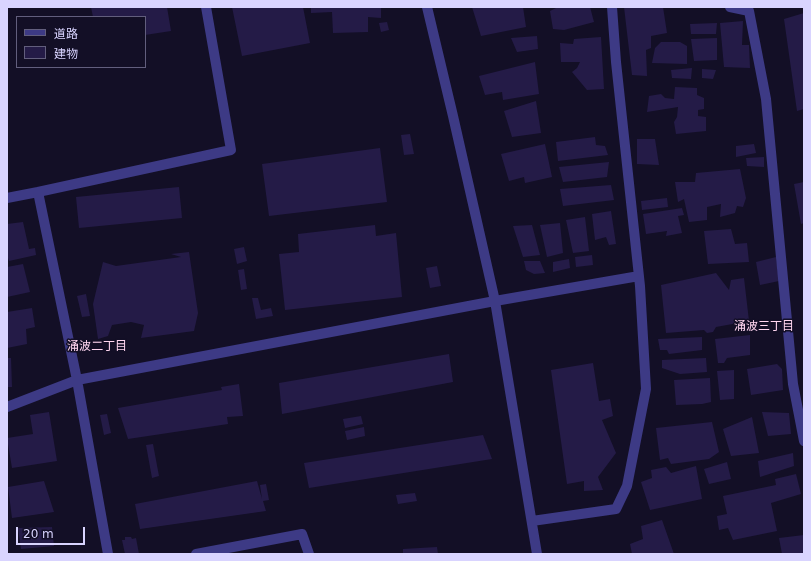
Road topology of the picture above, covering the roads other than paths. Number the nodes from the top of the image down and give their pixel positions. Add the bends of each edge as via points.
1 (206, 7) edge
2 (427, 7) edge
3 (612, 7) edge
4 (730, 7) edge
5 (38, 192) junction
6 (7, 198) edge
7 (639, 276) junction
8 (495, 301) junction
9 (77, 380) junction
10 (7, 406) edge
11 (804, 441) edge
12 (532, 522) junction
13 (108, 554) edge
14 (196, 554) edge
15 (309, 554) edge
16 (537, 554) edge

1 - 5 street via 231,150
2 - 8 street
3 - 7 street
4 - 11 street via 749,11 766,99 793,384
5 - 6 street
5 - 9 street
7 - 8 street
7 - 12 street via 646,389 627,486 616,509
8 - 9 street
8 - 12 street
9 - 10 street
9 - 13 street
12 - 16 street
14 - 15 street via 302,534

